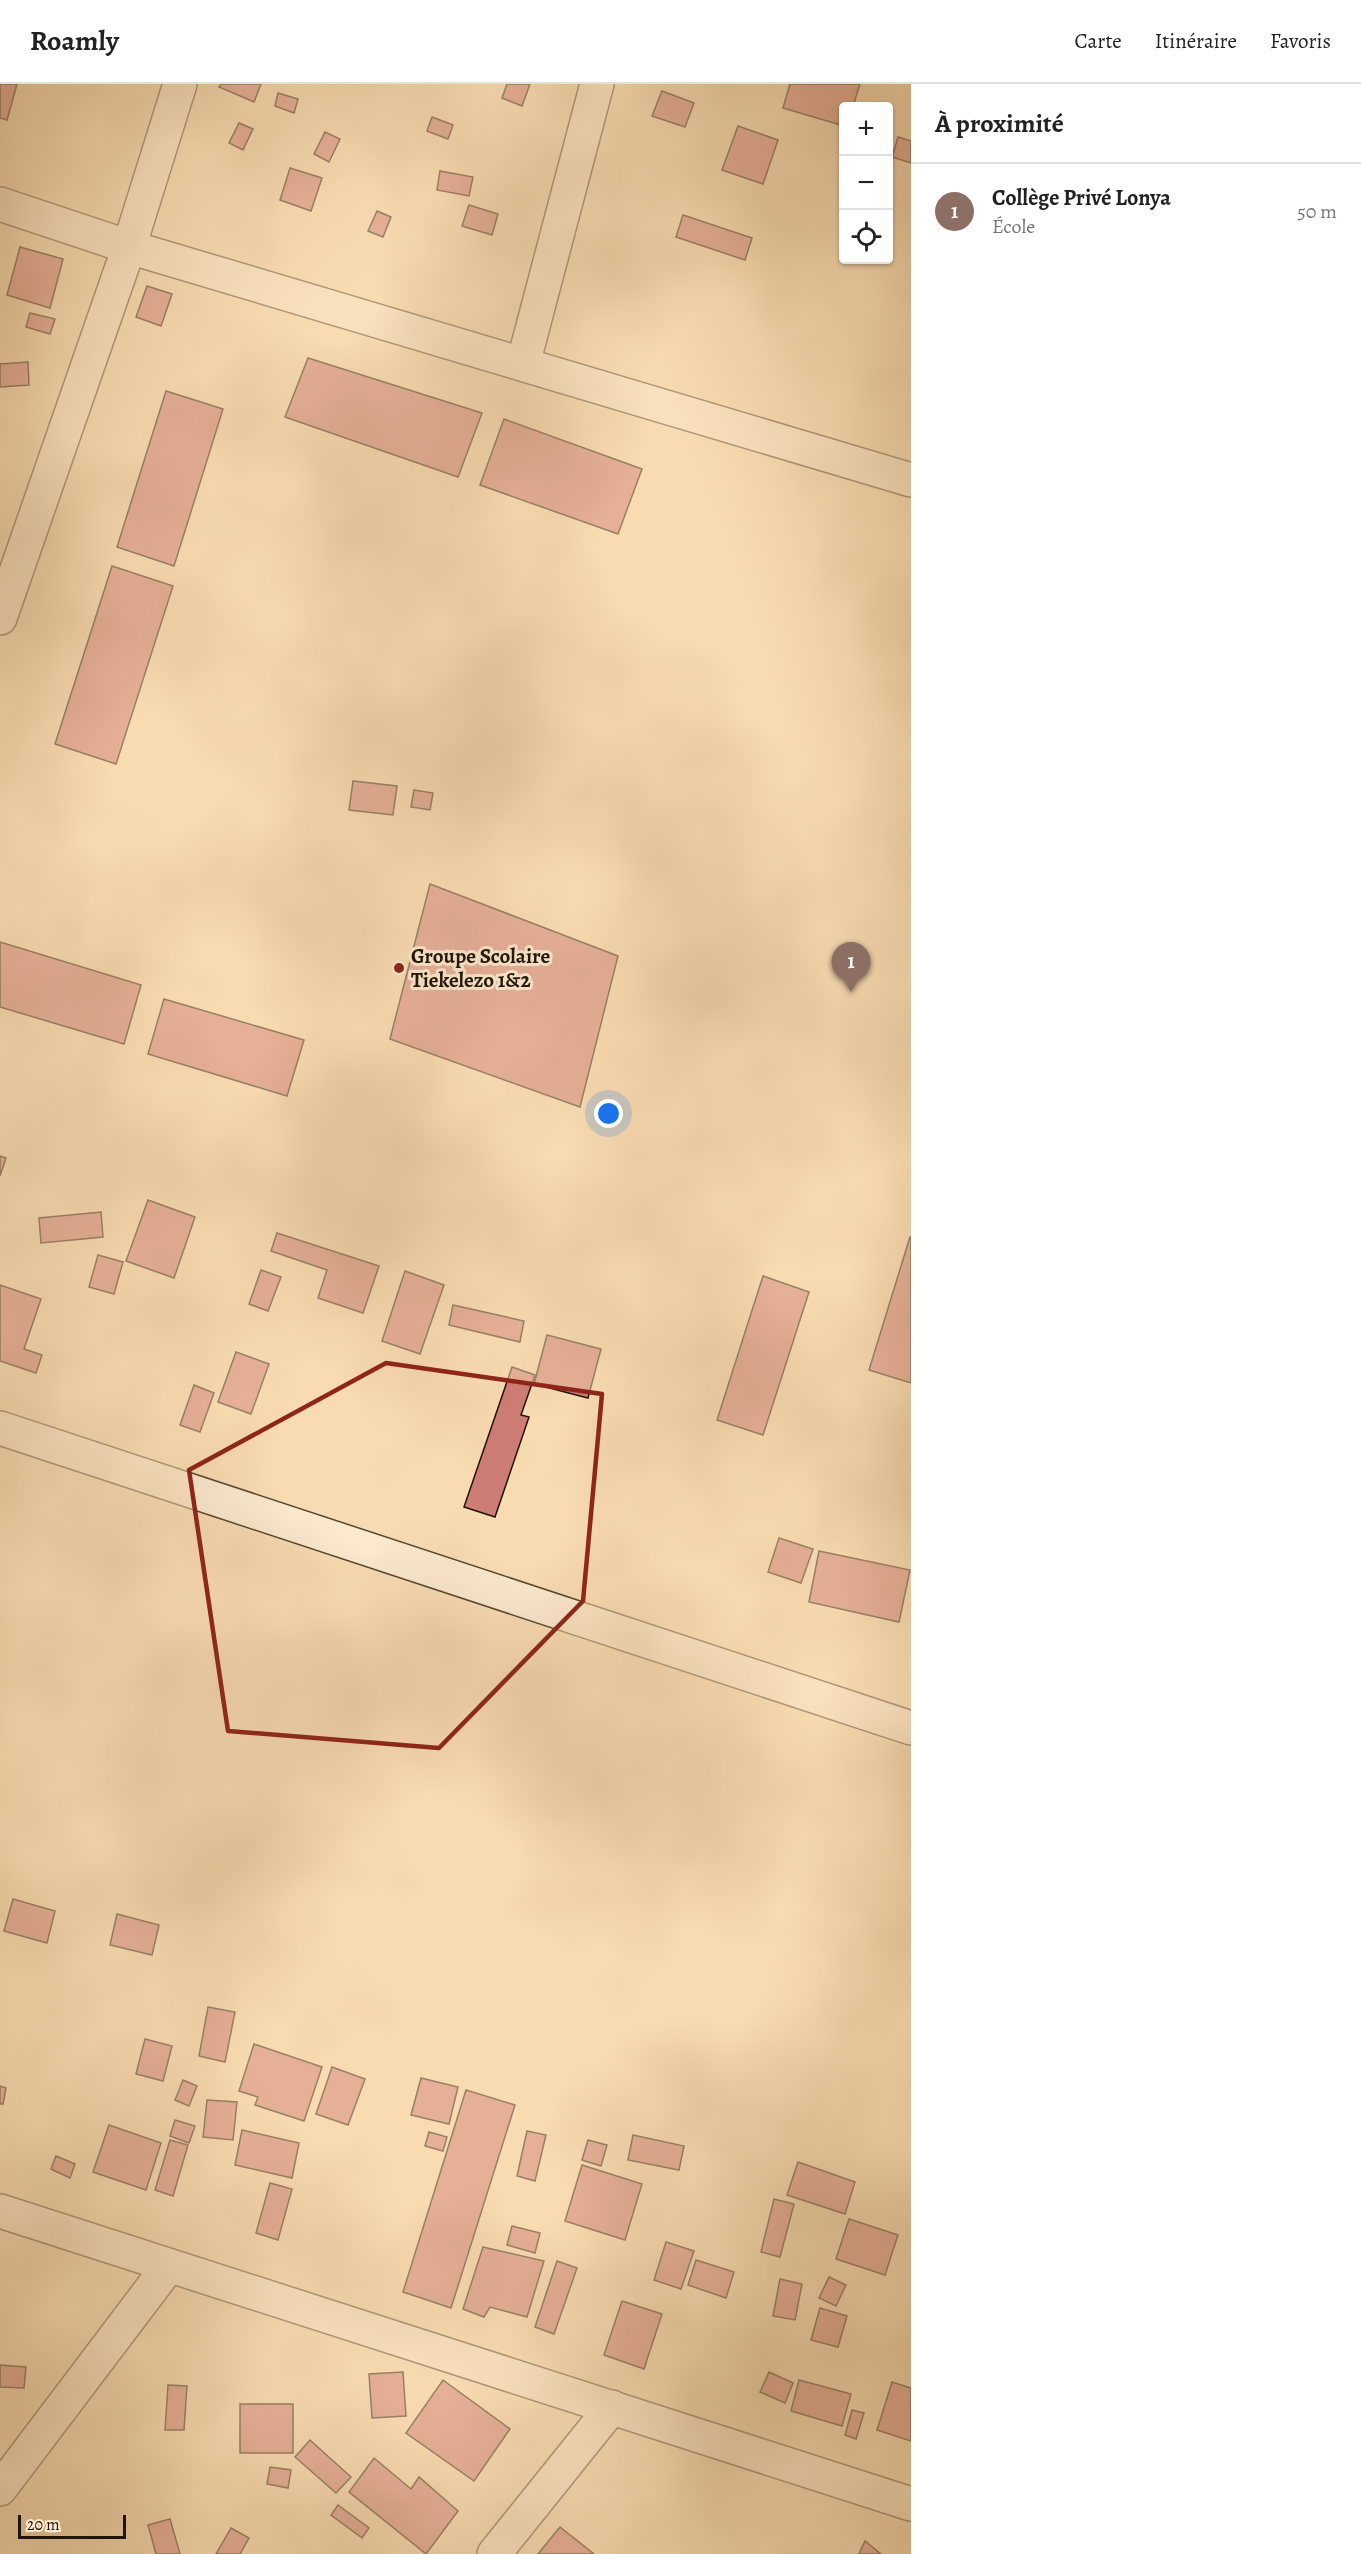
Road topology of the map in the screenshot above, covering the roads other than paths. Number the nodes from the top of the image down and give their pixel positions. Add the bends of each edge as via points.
1 (180, 84) edge
2 (597, 84) edge
3 (0, 204) edge
4 (129, 247) junction
5 (523, 364) junction
6 (911, 480) edge
7 (0, 618) edge
8 (0, 1428) edge
9 (911, 1728) edge
10 (0, 2211) edge
11 (168, 2267) junction
12 (612, 2407) junction
13 (0, 2489) edge
14 (911, 2504) edge
15 (494, 2554) edge

1 - 4 street
2 - 5 street
3 - 4 street
4 - 5 street
4 - 7 street
5 - 6 street
8 - 9 street
10 - 11 street
11 - 12 street
11 - 13 street
12 - 14 street
12 - 15 street

